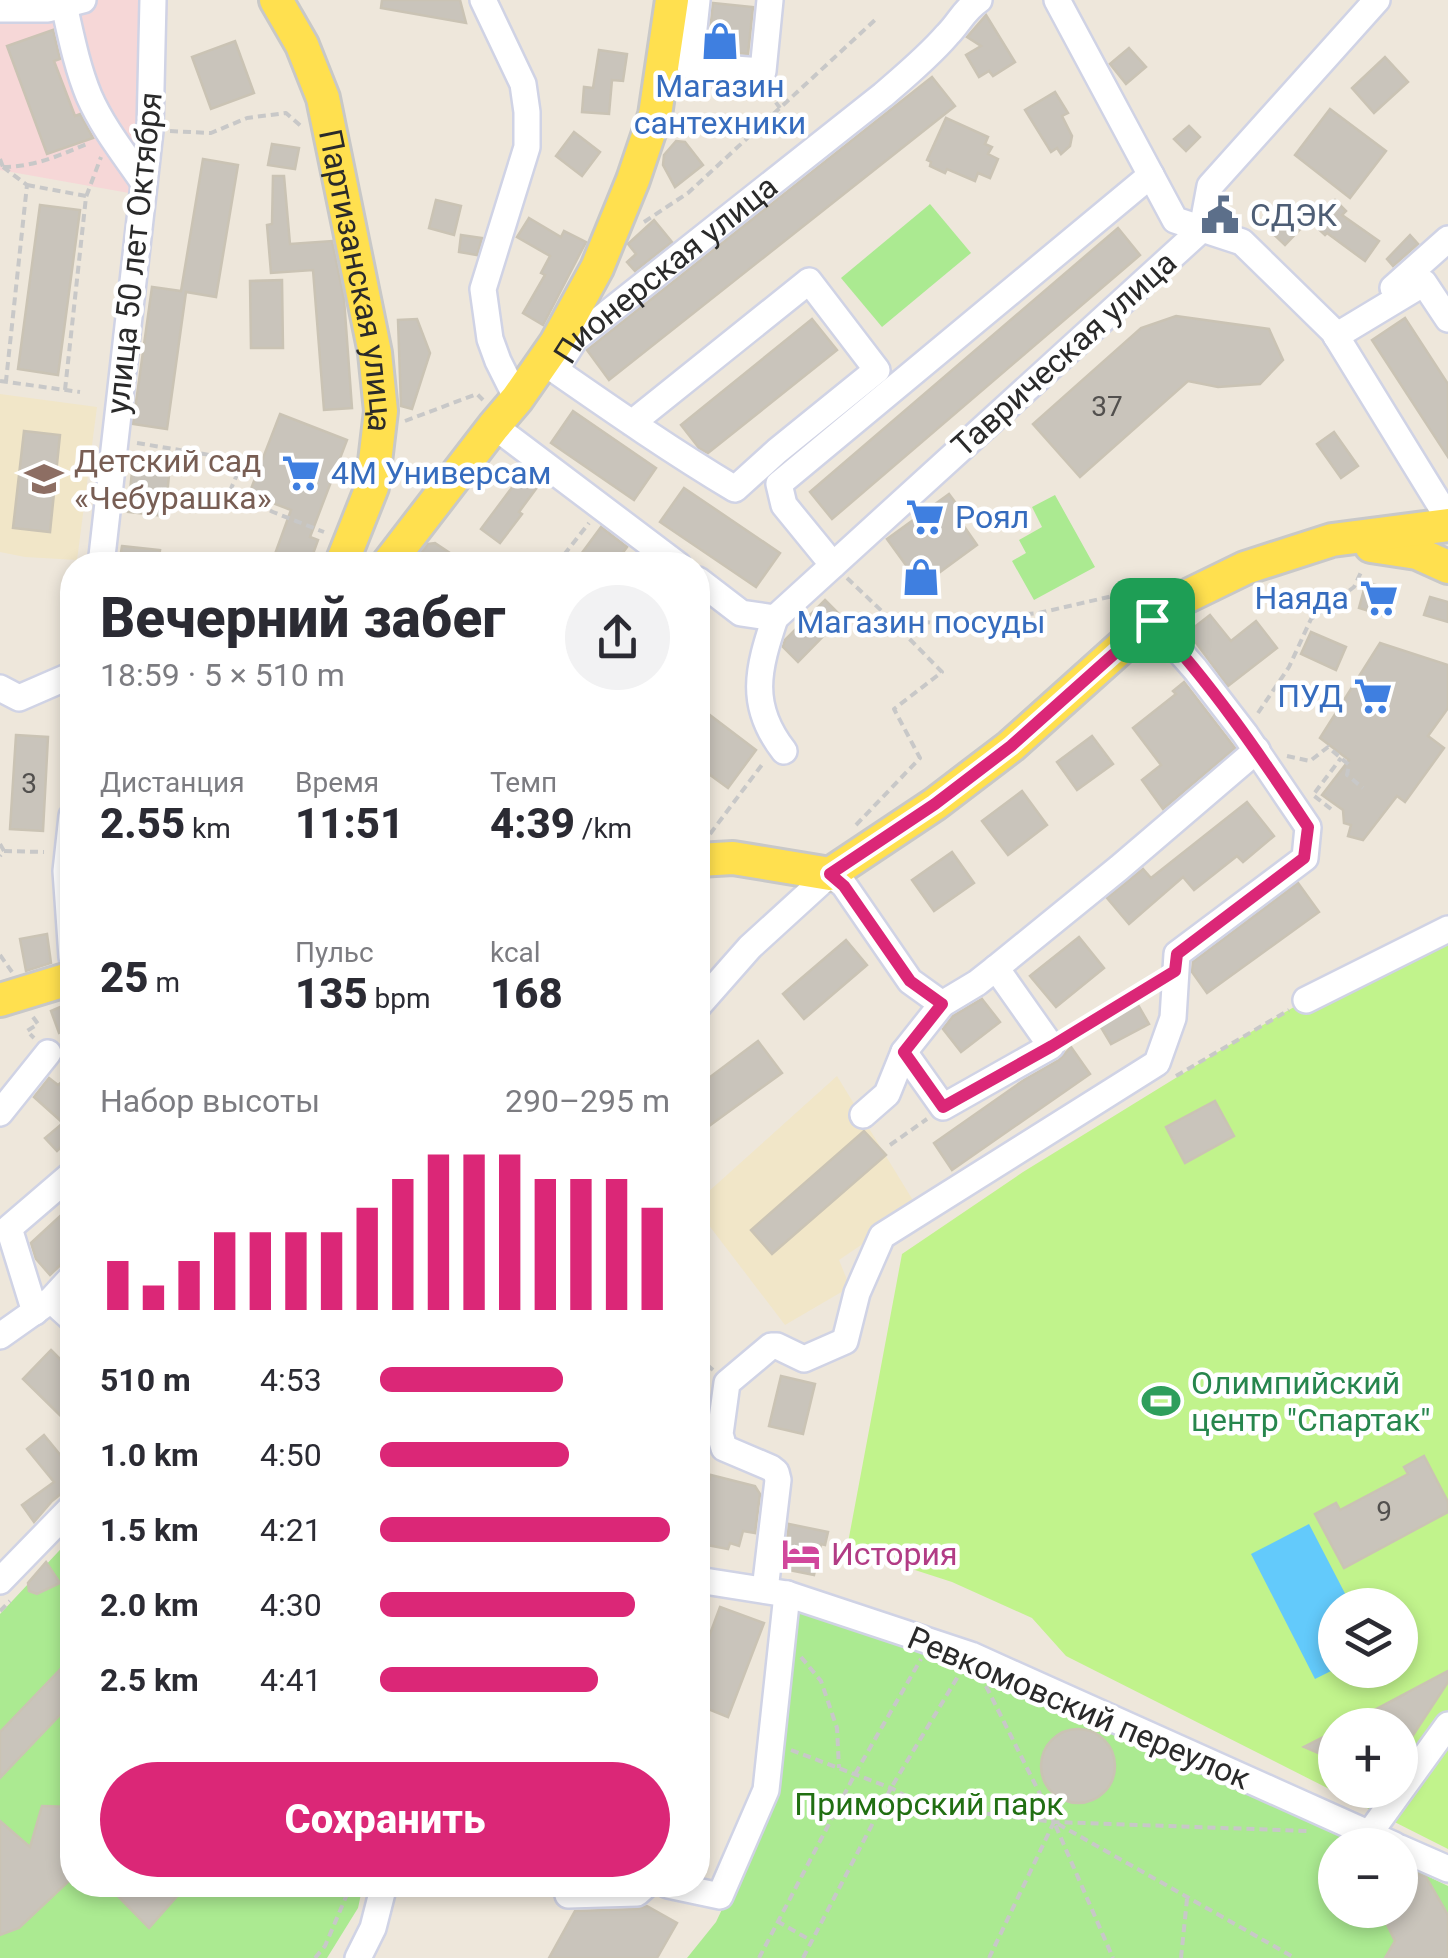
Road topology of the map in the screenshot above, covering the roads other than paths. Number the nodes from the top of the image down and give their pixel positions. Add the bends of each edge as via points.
1 (153, 0) edge
2 (276, 0) edge
3 (484, 0) edge
4 (672, 0) edge
5 (696, 0) edge
6 (770, 0) edge
7 (979, 0) edge
8 (1056, 0) edge
9 (1377, 0) edge
10 (74, 2) edge
11 (0, 9) edge
12 (690, 66) junction
13 (658, 94) junction
14 (1151, 174) junction
15 (144, 184) junction
16 (1202, 228) junction
17 (1448, 239) edge
18 (1448, 319) edge
19 (1342, 332) junction
20 (534, 384) junction
21 (632, 423) junction
22 (494, 426) junction
23 (1448, 522) edge
24 (1332, 540) junction
25 (102, 552) edge
26 (346, 552) edge
27 (397, 552) edge
28 (661, 552) edge
29 (833, 565) junction
30 (1448, 567) edge
31 (710, 589) edge
32 (1150, 611) junction
33 (775, 618) junction
34 (60, 680) edge
35 (0, 688) edge
36 (1251, 742) junction
37 (781, 747) road end
38 (710, 859) edge
39 (830, 874) junction
40 (1448, 929) edge
41 (996, 968) junction
42 (60, 982) edge
43 (710, 993) edge
44 (15, 995) edge
45 (1306, 1000) dead end
46 (942, 1004) junction
47 (48, 1052) road end
48 (904, 1052) junction
49 (0, 1113) edge
50 (863, 1115) dead end
51 (60, 1184) edge
52 (60, 1289) edge
53 (43, 1306) junction
54 (60, 1314) edge
55 (2, 1329) edge
56 (60, 1520) edge
57 (0, 1580) edge
58 (710, 1582) edge
59 (776, 1592) junction
60 (1448, 1724) edge
61 (1356, 1828) edge
62 (1373, 1828) edge
63 (1418, 1855) edge
64 (1448, 1869) edge
65 (710, 1894) edge
66 (381, 1897) edge
67 (358, 1958) edge

1 - 15 street, улица 50 лет Октября
2 - 26 main road, Партизанская улица via 323,98 376,353 381,411 372,487
3 - 20 street via 522,84 527,147 482,289 498,362
4 - 13 main road
5 - 12 street
6 - 12 street via 764,71
7 - 20 street, Пионерская улица via 882,96 575,338
8 - 14 street
9 - 16 street, Таврическая улица via 1210,186
10 - 11 street
10 - 15 street via 76,61 110,134
12 - 13 street
13 - 20 main road via 597,268
14 - 16 street via 1176,220
14 - 29 street via 779,484 784,506
15 - 25 street, улица 50 лет Октября
16 - 19 street via 1242,242
16 - 29 street, Таврическая улица
17 - 19 street
18 - 19 street via 1424,282
19 - 23 street
20 - 21 street
20 - 22 main road, Пионерская улица
21 - 21 street via 735,490 876,370 810,281
22 - 27 main road, Пионерская улица
22 - 28 street
23 - 24 main road
24 - 30 main road via 1417,554
24 - 32 main road via 1245,568
29 - 33 street, Таврическая улица
31 - 33 street via 741,612
32 - 36 street
32 - 39 main road via 1011,746
33 - 37 street via 760,663 760,699 767,728
34 - 35 street via 20,698
36 - 41 street via 1119,868
36 - 59 street via 1308,827 1304,858 1177,954 1174,1018 1157,1064 882,1236 845,1341 804,1359 771,1346 727,1383 724,1448 772,1468 778,1480
38 - 39 main road
39 - 43 street
39 - 46 street via 910,981
40 - 45 street
41 - 46 street
41 - 48 street via 1052,1046 943,1107
42 - 44 main road
46 - 48 street
47 - 49 street
48 - 50 street via 886,1094
51 - 53 street via 9,1228
52 - 53 street
53 - 54 street
53 - 55 street
56 - 57 street
58 - 59 street, Ревкомовский переулок
59 - 61 street, Ревкомовский переулок via 971,1655
59 - 65 street via 783,1634 766,1790 720,1896
60 - 62 street
63 - 64 street, Ревкомовский переулок
66 - 67 street

